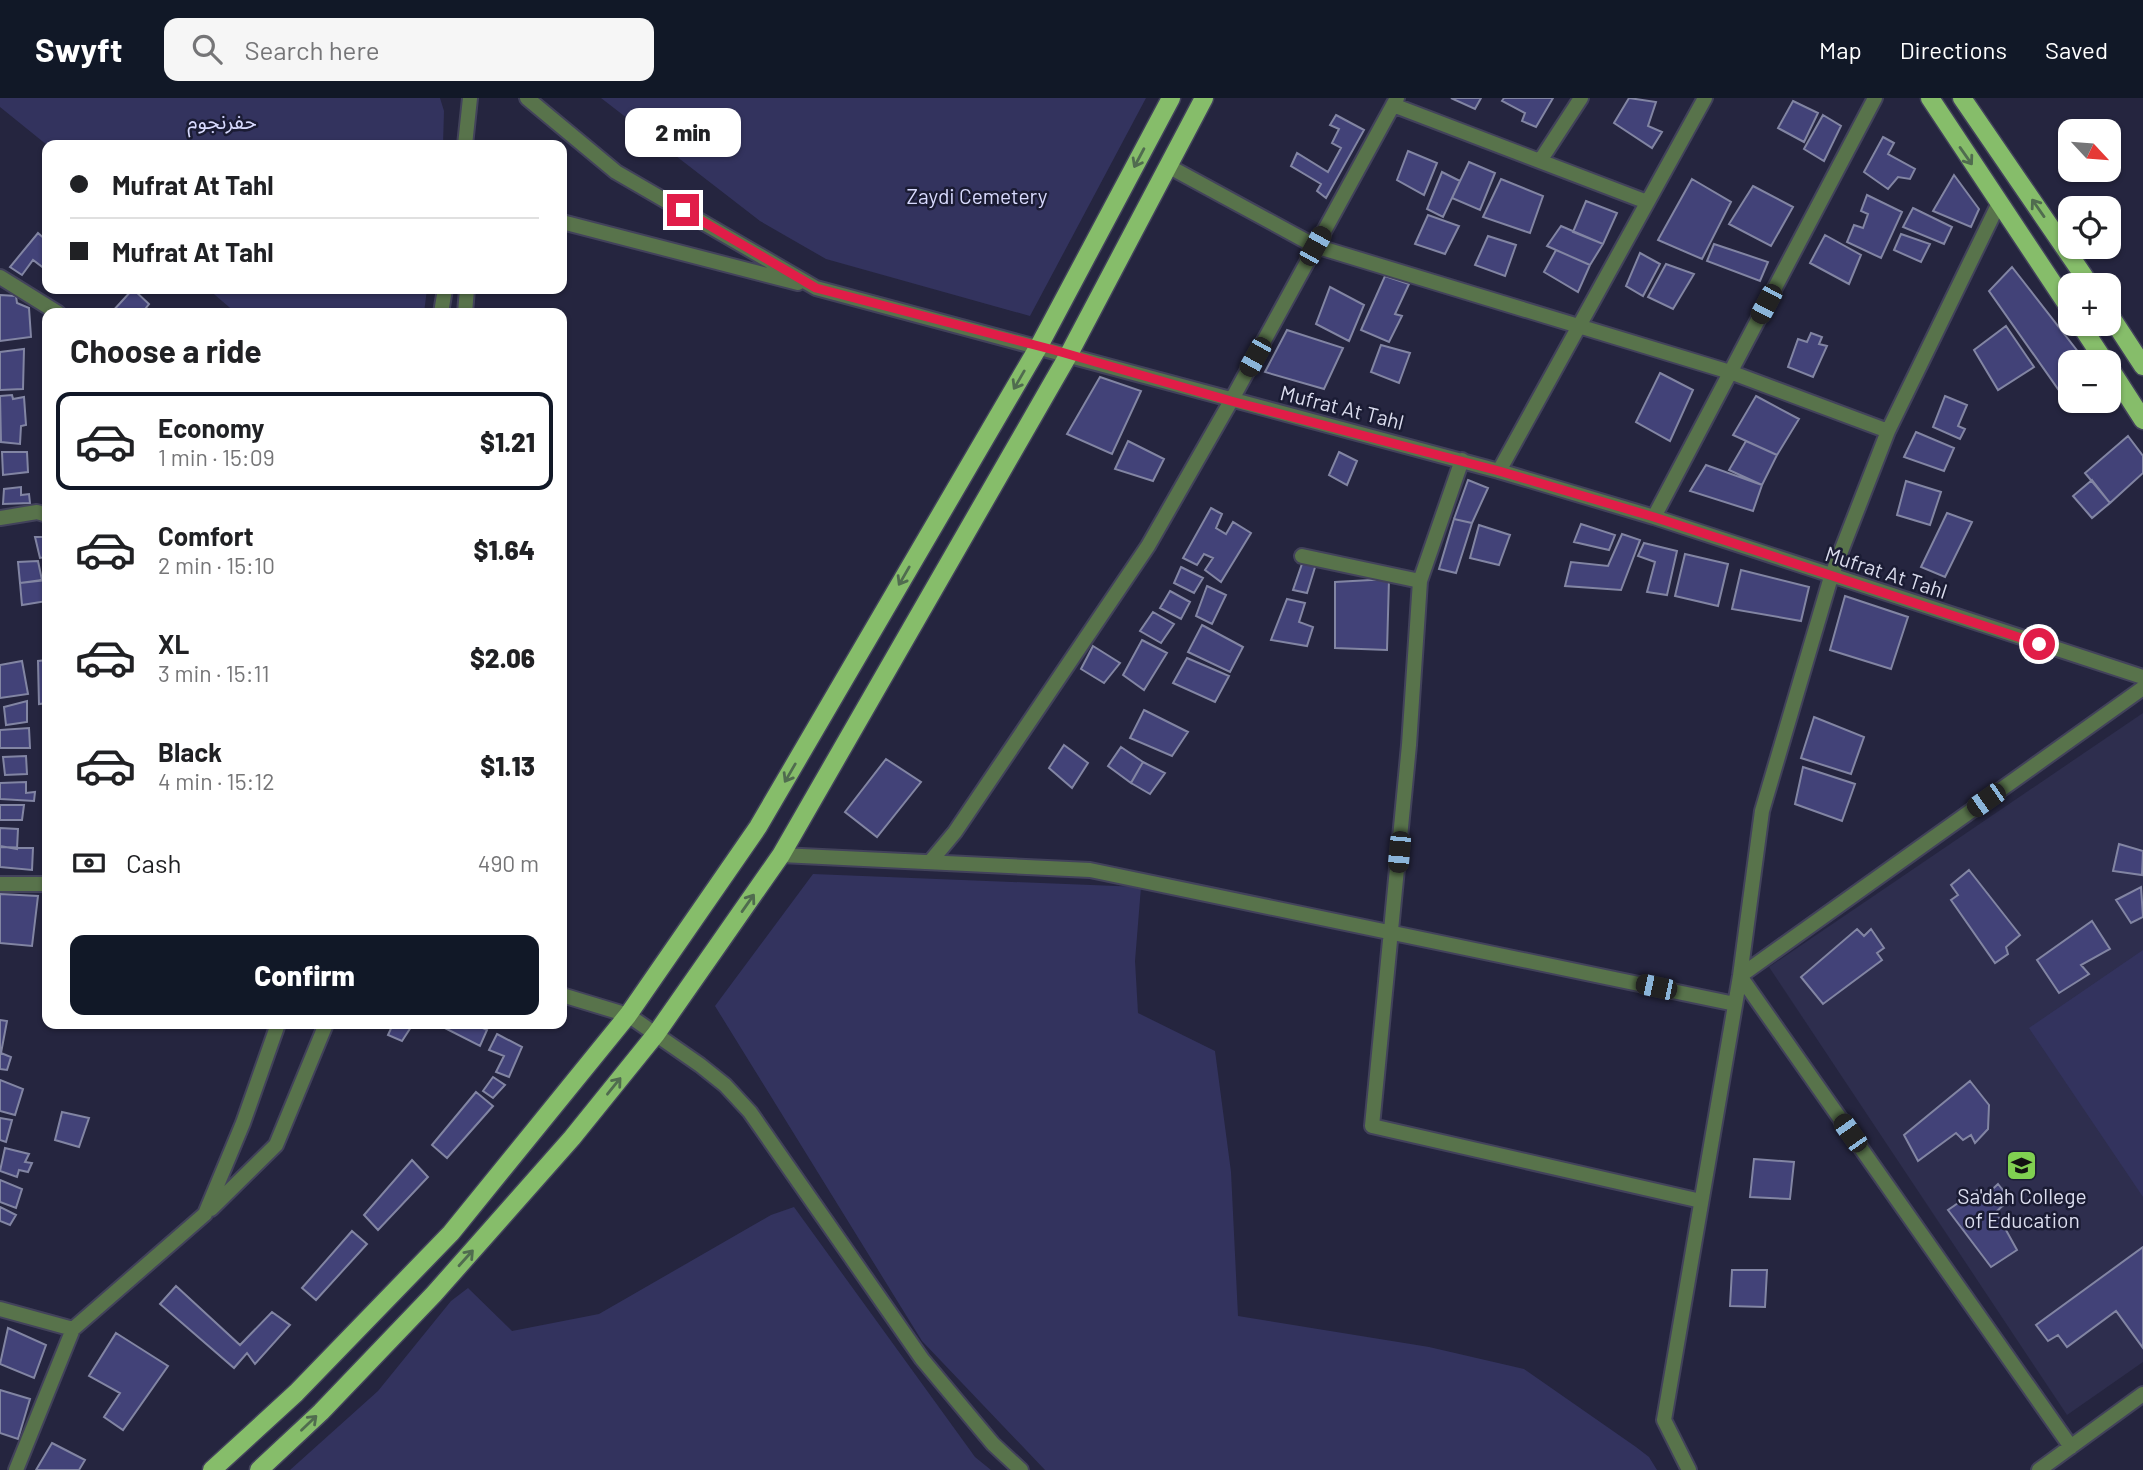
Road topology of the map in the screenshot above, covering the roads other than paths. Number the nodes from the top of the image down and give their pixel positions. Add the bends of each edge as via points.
1 (470, 98) edge
2 (527, 98) edge
3 (1171, 98) edge
4 (1204, 98) edge
5 (1581, 98) edge
6 (1705, 98) edge
7 (1875, 98) edge
8 (1930, 98) edge
9 (1962, 98) edge
10 (1395, 102) edge
11 (466, 140) edge
12 (1541, 162) junction
13 (1168, 166) junction
14 (1647, 202) junction
15 (1999, 203) junction
16 (567, 223) edge
17 (1315, 246) junction
18 (2082, 273) edge
19 (0, 277) edge
20 (816, 288) junction
21 (2058, 291) edge
22 (50, 308) edge
23 (1578, 327) junction
24 (2121, 332) edge
25 (1039, 346) junction
26 (1069, 354) junction
27 (2143, 366) edge
28 (1730, 372) junction
29 (2121, 386) edge
30 (1231, 401) junction
31 (2143, 420) edge
32 (1888, 431) junction
33 (1461, 460) junction
34 (1499, 471) junction
35 (42, 514) edge
36 (1654, 517) junction
37 (0, 518) edge
38 (1302, 556) dead end
39 (1831, 577) junction
40 (1420, 581) junction
41 (2143, 677) edge
42 (2143, 688) edge
43 (782, 855) junction
44 (930, 862) junction
45 (0, 884) edge
46 (42, 884) edge
47 (1392, 932) junction
48 (1740, 976) junction
49 (567, 997) edge
50 (1735, 1004) junction
51 (628, 1015) junction
52 (276, 1029) edge
53 (324, 1029) edge
54 (656, 1034) junction
55 (1701, 1200) junction
56 (205, 1214) junction
57 (0, 1309) edge
58 (73, 1329) junction
59 (2143, 1394) edge
60 (2071, 1447) junction
61 (16, 1470) edge
62 (212, 1470) edge
63 (259, 1470) edge
64 (1021, 1470) edge
65 (1689, 1470) edge
66 (2039, 1470) edge

1 - 11 street
2 - 20 street, Mufrat At Tahl via 617,172
3 -> 25 main road
4 - 13 main road
5 - 12 street
6 - 14 street
7 - 28 street
8 -> 15 main road
18 -> 9 main road
10 - 12 street
10 - 17 street
12 - 14 street
13 - 17 street
13 - 26 main road
14 - 23 street
15 - 21 main road
15 - 32 street
16 - 20 street
17 - 23 street
17 - 30 street
19 - 22 street
20 - 25 street, Mufrat At Tahl
23 - 28 street
23 - 34 street
24 - 27 main road
25 - 26 street, Mufrat At Tahl
25 -> 51 main road via 758,827
26 - 30 street, Mufrat At Tahl
26 - 43 main road
28 - 32 street
28 - 36 street
29 - 31 main road
30 - 33 street, Mufrat At Tahl
30 - 44 street via 1148,547
32 - 39 street
33 - 34 street, Mufrat At Tahl
33 - 40 street
34 - 36 street, Mufrat At Tahl
35 - 37 street
36 - 39 street, Mufrat At Tahl
38 - 40 street
39 - 41 street, Mufrat At Tahl
39 - 48 street via 1762,811
40 - 47 street
42 - 48 street
43 - 44 street
54 -> 43 main road
44 - 47 street via 1090,870
45 - 46 street
47 - 50 street
47 - 55 street via 1372,1126
48 - 50 street
48 - 60 street
49 - 51 street
50 - 55 street
51 - 54 street
51 - 62 main road via 451,1233 296,1393
52 - 56 street
53 - 56 street via 276,1145
63 -> 54 main road via 434,1294 572,1138
54 - 64 street via 725,1085 750,1112 922,1359 993,1444
55 - 65 street via 1664,1420
56 - 58 street
57 - 58 street
58 - 61 street
59 - 60 street
60 - 66 street

